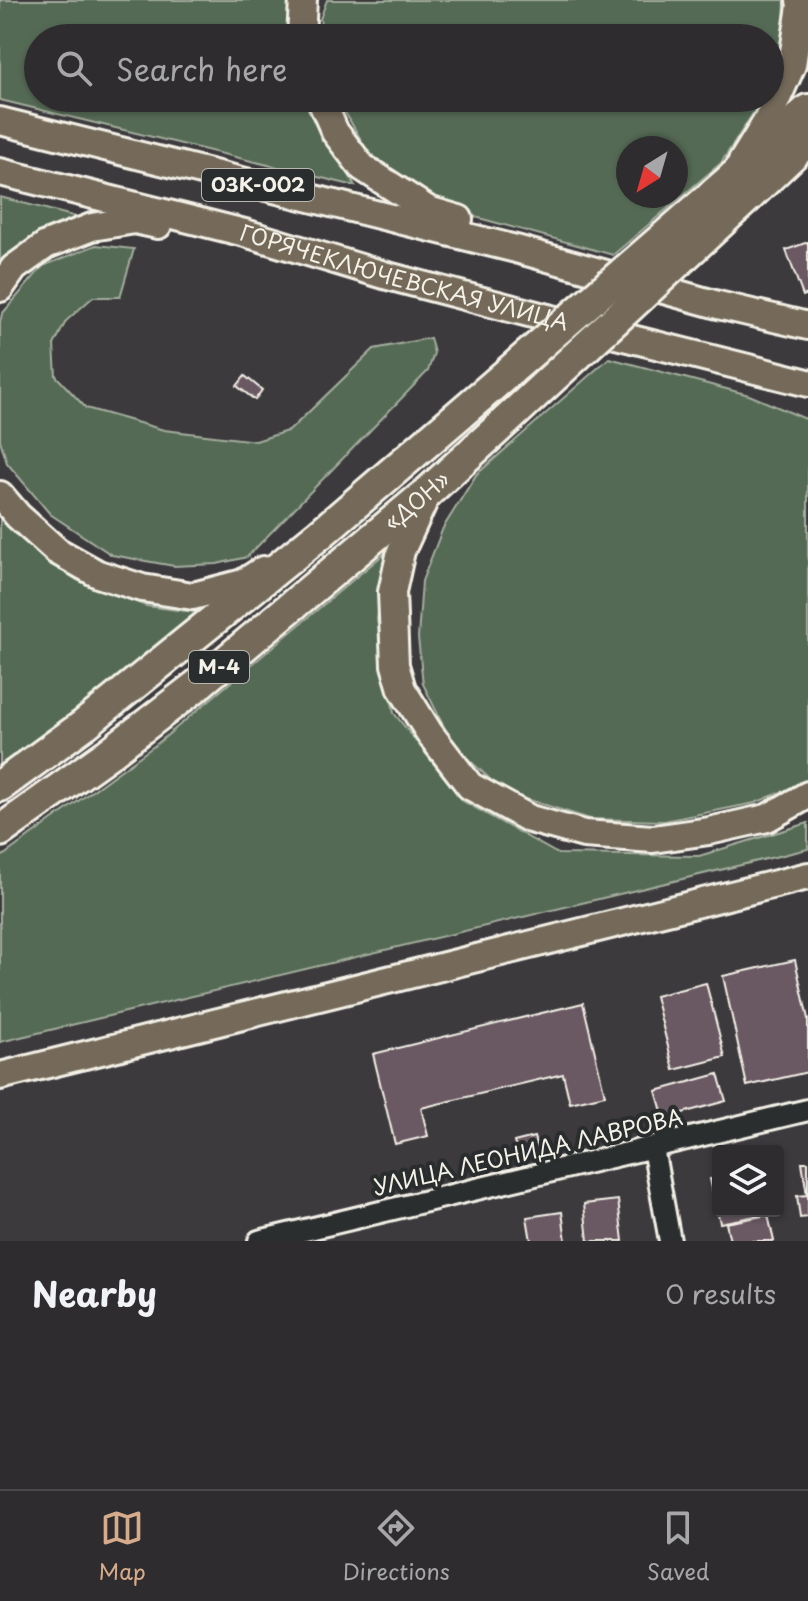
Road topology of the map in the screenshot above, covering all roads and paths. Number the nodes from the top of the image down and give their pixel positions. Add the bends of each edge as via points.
1 (303, 0) edge
2 (800, 0) edge
3 (302, 24) edge
4 (784, 83) edge
5 (808, 110) edge
6 (326, 112) edge
7 (771, 112) edge
8 (0, 121) edge
9 (808, 140) edge
10 (808, 150) edge
11 (0, 172) edge
12 (747, 186) junction
13 (245, 233) junction
14 (420, 284) junction
15 (0, 288) edge
16 (801, 324) edge
17 (808, 383) edge
18 (808, 403) edge
19 (429, 491) junction
20 (0, 495) edge
21 (320, 534) junction
22 (0, 786) edge
23 (808, 795) edge
24 (0, 831) edge
25 (808, 876) edge
26 (0, 1076) edge
27 (808, 1110) edge
28 (653, 1148) junction
29 (259, 1241) edge
30 (670, 1241) edge

1 - 3 main road
2 - 4 main road via 792,65
5 - 12 highway, «ДОН» / М-4
6 - 16 main road via 362,167 428,210 720,294
7 - 12 main road
8 - 16 main road, 03К-002
9 - 12 highway, «ДОН» / М-4
10 - 12 main road
11 - 13 main road, ГОРЯЧЕКЛЮЧЕВСКАЯ УЛИЦА / 03К-002
12 - 19 highway, «ДОН» / М-4, bridge
12 - 21 highway, «ДОН» / М-4, bridge via 481,396
13 - 14 main road, ГОРЯЧЕКЛЮЧЕВСКАЯ УЛИЦА / 03К-002
13 - 15 main road via 227,239 135,220 92,227 46,245 14,268
14 - 17 main road, ГОРЯЧЕКЛЮЧЕВСКАЯ УЛИЦА
14 - 18 main road via 529,321 780,389
19 - 23 main road via 401,551 392,592 395,665 402,689 423,723 470,786 530,819 584,834 653,839 767,818
19 - 24 highway, «ДОН» / М-4 via 195,687
20 - 21 main road via 57,551 98,574 193,596 243,583
21 - 22 highway, «ДОН» / М-4
25 - 26 main road
27 - 28 street, УЛИЦА ЛЕОНИДА ЛАВРОВА
28 - 29 street, УЛИЦА ЛЕОНИДА ЛАВРОВА
28 - 30 street

